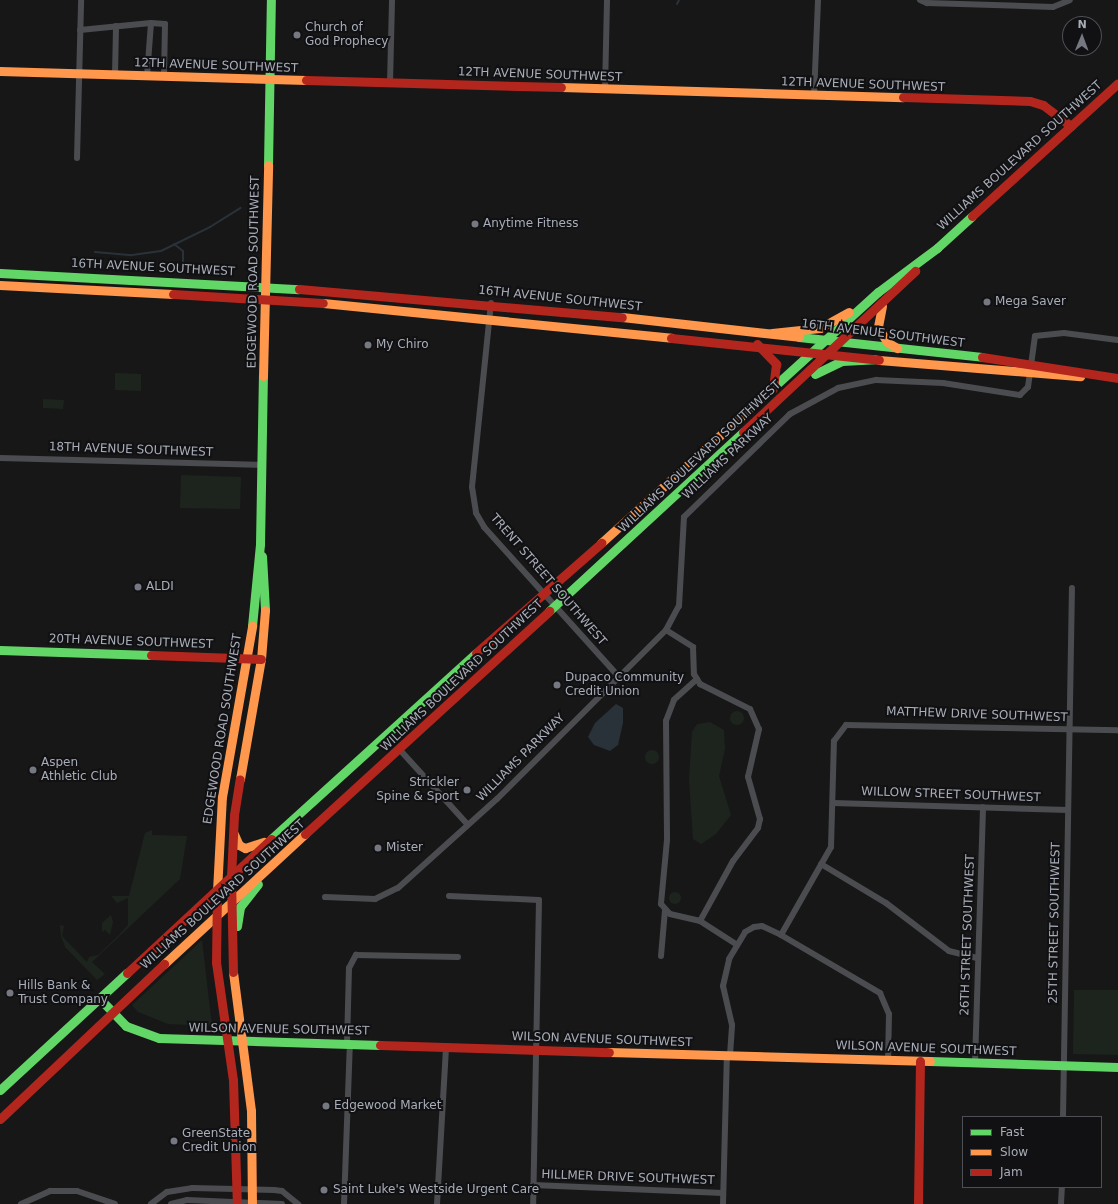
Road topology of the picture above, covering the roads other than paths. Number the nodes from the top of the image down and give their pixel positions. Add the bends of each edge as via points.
1 (81, 0) edge
2 (271, 0) edge
3 (392, 0) edge
4 (606, 0) edge
5 (818, 0) edge
6 (920, 0) edge
7 (1070, 0) edge
8 (151, 24) junction
9 (116, 26) junction
10 (80, 30) junction
11 (0, 71) edge
12 (80, 74) junction
13 (116, 75) junction
14 (147, 76) junction
15 (164, 76) junction
16 (270, 80) junction
17 (390, 83) junction
18 (1118, 83) edge
19 (605, 89) junction
20 (814, 96) junction
21 (1071, 126) junction
22 (77, 158) dead end
23 (937, 248) junction
24 (0, 274) edge
25 (0, 285) edge
26 (266, 286) junction
27 (878, 292) junction
28 (266, 297) junction
29 (491, 303) junction
30 (883, 303) junction
31 (489, 316) junction
32 (772, 333) junction
33 (827, 339) junction
34 (1118, 340) edge
35 (842, 342) junction
36 (757, 344) junction
37 (897, 348) junction
38 (814, 351) junction
39 (830, 353) junction
40 (875, 359) junction
41 (1033, 363) junction
42 (1031, 374) junction
43 (1117, 378) edge
44 (773, 389) junction
45 (791, 389) junction
46 (0, 458) edge
47 (261, 465) junction
48 (260, 544) junction
49 (1072, 588) dead end
50 (544, 593) junction
51 (556, 605) junction
52 (666, 630) junction
53 (0, 650) edge
54 (249, 658) junction
55 (261, 658) junction
56 (618, 676) junction
57 (697, 679) junction
58 (1069, 729) junction
59 (1118, 730) edge
60 (400, 750) junction
61 (833, 803) junction
62 (983, 807) junction
63 (1068, 810) junction
64 (468, 825) junction
65 (233, 829) junction
66 (275, 836) junction
67 (821, 864) junction
68 (273, 865) junction
69 (231, 878) junction
70 (216, 891) junction
71 (449, 896) dead end
72 (325, 897) dead end
73 (231, 901) junction
74 (665, 910) junction
75 (216, 915) junction
76 (700, 921) junction
77 (781, 935) junction
78 (736, 944) junction
79 (458, 956) dead end
80 (661, 956) dead end
81 (978, 958) junction
82 (232, 962) junction
83 (100, 999) junction
84 (112, 1013) junction
85 (228, 1041) junction
86 (244, 1041) junction
87 (349, 1044) junction
88 (446, 1047) junction
89 (535, 1049) junction
90 (729, 1055) junction
91 (888, 1060) junction
92 (920, 1061) junction
93 (975, 1063) junction
94 (1064, 1066) junction
95 (1118, 1067) edge
96 (0, 1090) edge
97 (1063, 1116) edge
98 (0, 1119) edge
99 (533, 1185) junction
100 (1062, 1188) edge
101 (237, 1189) junction
102 (252, 1190) junction
103 (723, 1193) junction
104 (237, 1203) edge
105 (252, 1203) edge
106 (21, 1204) edge
107 (115, 1204) edge
108 (151, 1204) edge
109 (171, 1204) edge
110 (282, 1204) edge
111 (298, 1204) edge
112 (344, 1204) edge
113 (437, 1204) edge
114 (533, 1204) edge
115 (723, 1204) edge
116 (918, 1204) edge
117 (1061, 1204) edge

1 - 10 street
2 - 16 main road, EDGEWOOD ROAD SOUTHWEST
3 - 17 street
4 - 19 street
5 - 20 street
6 - 7 street via 927,3 1053,7
8 - 9 street
8 - 14 street
8 - 15 street via 165,24
9 - 10 street
9 - 13 street
10 - 12 street
11 - 12 main road, 12TH AVENUE SOUTHWEST
12 - 13 main road, 12TH AVENUE SOUTHWEST
12 - 22 street
13 - 14 main road, 12TH AVENUE SOUTHWEST
14 - 15 main road, 12TH AVENUE SOUTHWEST
15 - 16 main road, 12TH AVENUE SOUTHWEST
16 - 17 main road, 12TH AVENUE SOUTHWEST
16 - 26 main road, EDGEWOOD ROAD SOUTHWEST
17 - 19 main road, 12TH AVENUE SOUTHWEST
18 - 21 main road, WILLIAMS BOULEVARD SOUTHWEST
19 - 20 main road, 12TH AVENUE SOUTHWEST
20 - 21 main road, 12TH AVENUE SOUTHWEST via 1030,101 1043,105
21 - 23 main road, WILLIAMS BOULEVARD SOUTHWEST
23 - 27 main road, WILLIAMS BOULEVARD SOUTHWEST
23 - 30 main road, WILLIAMS BOULEVARD SOUTHWEST
24 - 26 main road, 16TH AVENUE SOUTHWEST
25 - 28 main road, 16TH AVENUE SOUTHWEST
26 - 28 main road, EDGEWOOD ROAD SOUTHWEST
26 - 29 main road, 16TH AVENUE SOUTHWEST
27 - 32 main road via 820,328
27 - 33 main road, WILLIAMS BOULEVARD SOUTHWEST
28 - 31 main road, 16TH AVENUE SOUTHWEST
28 - 47 main road, EDGEWOOD ROAD SOUTHWEST
29 - 31 street, TRENT STREET SOUTHWEST
29 - 32 main road, 16TH AVENUE SOUTHWEST
30 - 35 main road, WILLIAMS BOULEVARD SOUTHWEST
30 - 37 main road via 878,327 887,342
31 - 36 main road, 16TH AVENUE SOUTHWEST
31 - 50 street, TRENT STREET SOUTHWEST via 472,502 484,526
32 - 33 main road, 16TH AVENUE SOUTHWEST
33 - 35 main road, 16TH AVENUE SOUTHWEST
33 - 38 main road, WILLIAMS BOULEVARD SOUTHWEST
34 - 41 street, WILLIAMS PARKWAY via 1064,333 1035,336
35 - 37 main road, 16TH AVENUE SOUTHWEST
35 - 39 main road, WILLIAMS BOULEVARD SOUTHWEST
36 - 38 main road, 16TH AVENUE SOUTHWEST
36 - 44 main road via 776,364
37 - 41 main road, 16TH AVENUE SOUTHWEST
38 - 39 main road, 16TH AVENUE SOUTHWEST
38 - 44 main road, WILLIAMS BOULEVARD SOUTHWEST
39 - 40 main road, 16TH AVENUE SOUTHWEST
39 - 45 main road, WILLIAMS BOULEVARD SOUTHWEST
40 - 42 main road, 16TH AVENUE SOUTHWEST
40 - 45 main road via 835,362
41 - 42 street, WILLIAMS PARKWAY
41 - 43 main road, 16TH AVENUE SOUTHWEST
42 - 43 main road, 16TH AVENUE SOUTHWEST
42 - 52 street, WILLIAMS PARKWAY via 1028,387 1020,395 943,382 876,380 838,388 790,414 684,517 678,606
44 - 50 main road, WILLIAMS BOULEVARD SOUTHWEST
45 - 51 main road, WILLIAMS BOULEVARD SOUTHWEST
46 - 47 street, 18TH AVENUE SOUTHWEST
47 - 48 main road, EDGEWOOD ROAD SOUTHWEST
48 - 54 main road, EDGEWOOD ROAD SOUTHWEST
48 - 55 main road, EDGEWOOD ROAD SOUTHWEST via 265,583
49 - 58 street, 25TH STREET SOUTHWEST
50 - 51 street, TRENT STREET SOUTHWEST
50 - 66 main road, WILLIAMS BOULEVARD SOUTHWEST via 416,705
51 - 56 street, TRENT STREET SOUTHWEST
51 - 60 main road, WILLIAMS BOULEVARD SOUTHWEST
52 - 56 street, WILLIAMS PARKWAY
52 - 57 street via 693,647
53 - 54 main road, 20TH AVENUE SOUTHWEST
54 - 55 main road, 20TH AVENUE SOUTHWEST
54 - 70 main road, EDGEWOOD ROAD SOUTHWEST via 222,797
55 - 65 main road, EDGEWOOD ROAD SOUTHWEST
56 - 64 street, WILLIAMS PARKWAY via 565,733
57 - 74 street via 674,700 666,721 667,840 661,895
57 - 76 street via 706,688 750,709 759,729 748,777 760,819 758,828 734,861
58 - 59 street, MATTHEW DRIVE SOUTHWEST
58 - 61 street, MATTHEW DRIVE SOUTHWEST via 856,722 837,732 834,741
58 - 63 street, 25TH STREET SOUTHWEST
60 - 64 street
60 - 68 main road, WILLIAMS BOULEVARD SOUTHWEST
61 - 62 street, WILLOW STREET SOUTHWEST
61 - 67 street via 831,847
62 - 63 street, WILLOW STREET SOUTHWEST
62 - 81 street, 26TH STREET SOUTHWEST
63 - 94 street, 25TH STREET SOUTHWEST
64 - 72 street, WILLIAMS PARKWAY via 388,895 375,899
65 - 66 main road via 236,840 245,848
65 - 69 main road, EDGEWOOD ROAD SOUTHWEST
66 - 69 main road, WILLIAMS BOULEVARD SOUTHWEST
67 - 77 street
67 - 81 street via 886,903 949,951
68 - 73 main road, WILLIAMS BOULEVARD SOUTHWEST
68 - 82 main road via 240,907
69 - 70 main road, WILLIAMS BOULEVARD SOUTHWEST
69 - 73 main road, EDGEWOOD ROAD SOUTHWEST
70 - 75 main road, EDGEWOOD ROAD SOUTHWEST
70 - 83 main road, WILLIAMS BOULEVARD SOUTHWEST
71 - 89 street via 539,900
73 - 75 main road, WILLIAMS BOULEVARD SOUTHWEST
73 - 82 main road, EDGEWOOD ROAD SOUTHWEST
74 - 76 street
74 - 80 street
75 - 84 main road, WILLIAMS BOULEVARD SOUTHWEST
75 - 85 main road, EDGEWOOD ROAD SOUTHWEST via 216,962
76 - 78 street
77 - 78 street via 762,926 754,927
77 - 91 street via 880,993 889,1014
78 - 90 street via 723,986 732,1024
79 - 87 street via 356,955 349,968
81 - 93 street, 26TH STREET SOUTHWEST
82 - 86 main road, EDGEWOOD ROAD SOUTHWEST
83 - 84 main road, WILSON AVENUE SOUTHWEST
83 - 96 main road, WILLIAMS BOULEVARD SOUTHWEST
84 - 85 main road, WILSON AVENUE SOUTHWEST via 126,1026 159,1038
84 - 98 main road, WILLIAMS BOULEVARD SOUTHWEST
85 - 86 main road, WILSON AVENUE SOUTHWEST
85 - 101 main road, EDGEWOOD ROAD SOUTHWEST via 236,1112
86 - 87 main road, WILSON AVENUE SOUTHWEST
86 - 102 main road, EDGEWOOD ROAD SOUTHWEST via 253,1140
87 - 88 main road, WILSON AVENUE SOUTHWEST
87 - 112 street
88 - 89 main road, WILSON AVENUE SOUTHWEST
88 - 113 street
89 - 90 main road, WILSON AVENUE SOUTHWEST
89 - 99 street
90 - 91 main road, WILSON AVENUE SOUTHWEST
90 - 103 street
91 - 92 main road, WILSON AVENUE SOUTHWEST
92 - 93 main road, WILSON AVENUE SOUTHWEST
92 - 116 main road
93 - 94 main road, WILSON AVENUE SOUTHWEST
94 - 95 main road, WILSON AVENUE SOUTHWEST
94 - 97 street, 25TH STREET SOUTHWEST
99 - 103 street, HILLMER DRIVE SOUTHWEST
99 - 114 street
100 - 117 street
101 - 102 street
101 - 104 main road, EDGEWOOD ROAD SOUTHWEST
101 - 108 street via 177,1189 161,1195
102 - 105 main road, EDGEWOOD ROAD SOUTHWEST
102 - 111 street via 282,1191
103 - 115 street
104 - 105 street
104 - 109 street via 187,1200
105 - 110 street
106 - 107 street via 50,1191 77,1191

